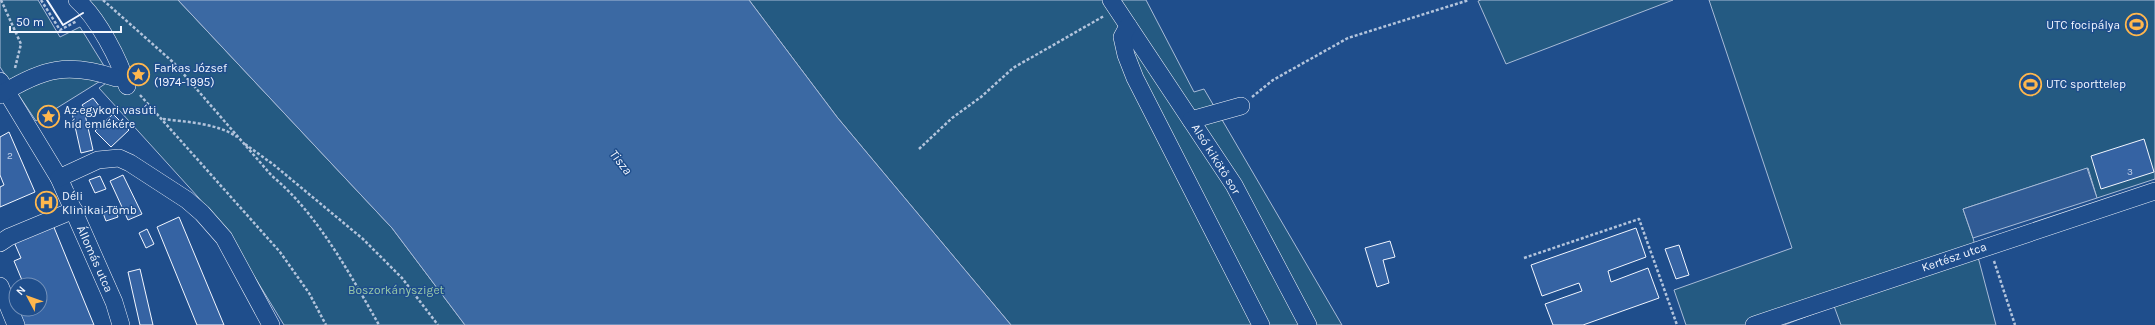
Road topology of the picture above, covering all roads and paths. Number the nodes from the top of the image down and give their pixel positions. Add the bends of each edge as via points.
1 (1, 0) edge
2 (41, 0) edge
3 (77, 0) edge
4 (103, 0) edge
5 (1469, 0) edge
6 (1114, 4) edge
7 (81, 19) dead end
8 (1128, 26) junction
9 (122, 82) junction
10 (2, 89) edge
11 (1241, 106) joint
12 (162, 118) junction
13 (1191, 120) junction
14 (241, 140) junction
15 (919, 149) dead end
16 (59, 178) junction
17 (2155, 191) edge
18 (74, 210) junction
19 (0, 243) edge
20 (1989, 245) junction
21 (1524, 258) dead end
22 (0, 286) edge
23 (14, 324) edge
24 (121, 325) edge
25 (271, 325) edge
26 (326, 325) edge
27 (379, 325) edge
28 (438, 325) edge
29 (1261, 325) edge
30 (1308, 325) edge
31 (1677, 325) edge
32 (1754, 325) edge
33 (2015, 325) edge

1 - 10 path via 21,44 13,78
2 - 7 path via 60,30
3 - 9 street via 88,9 122,69
4 - 14 path via 174,63
5 - 11 path via 1348,38 1273,80
6 - 8 street, Alsó kikötő sor
6 - 15 path via 1013,68
8 - 13 street, Alsó kikötő sor
8 - 29 street via 1122,37 1135,78
9 - 10 street via 94,70 69,68 43,72
9 - 12 path via 144,98
10 - 16 street, Állomás utca
11 - 13 street
12 - 14 path via 230,132
12 - 26 path via 280,252 309,293
13 - 30 street, Alsó kikötő sor via 1234,184
14 - 27 path via 272,176 287,188 328,241
14 - 28 path via 363,238 402,278
16 - 18 street, Állomás utca
16 - 25 street via 98,160 119,158 187,200 224,238
17 - 20 street, Kertész utca
18 - 19 street
18 - 24 street, Állomás utca via 114,302
20 - 32 street, Kertész utca
20 - 33 path
21 - 31 path via 1639,219
22 - 23 street

